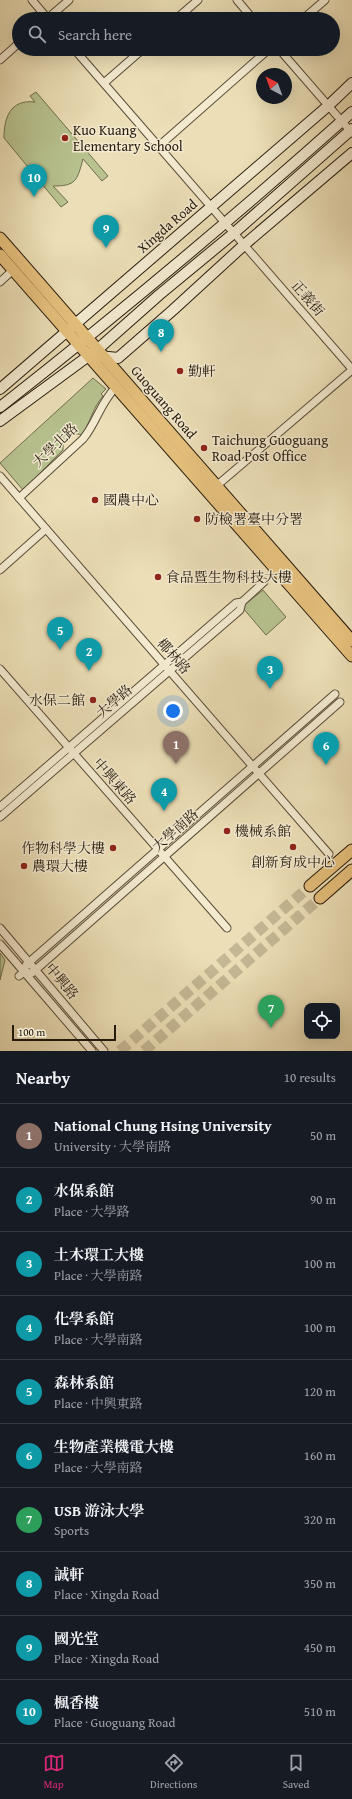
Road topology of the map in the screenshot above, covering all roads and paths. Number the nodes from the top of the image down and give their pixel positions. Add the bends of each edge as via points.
1 (32, 0) edge
2 (69, 0) edge
3 (198, 0) edge
4 (236, 0) edge
5 (325, 0) edge
6 (42, 12) edge
7 (56, 12) edge
8 (184, 12) edge
9 (247, 12) edge
10 (311, 12) edge
11 (12, 49) edge
12 (80, 56) edge
13 (135, 56) edge
14 (261, 56) edge
15 (285, 56) edge
16 (0, 60) edge
17 (104, 83) junction
18 (352, 83) edge
19 (328, 106) junction
20 (352, 112) edge
21 (341, 121) junction
22 (351, 131) edge
23 (159, 146) junction
24 (352, 153) edge
25 (211, 206) junction
26 (225, 223) junction
27 (234, 233) junction
28 (0, 238) edge
29 (244, 244) junction
30 (0, 255) edge
31 (13, 270) junction
32 (0, 282) edge
33 (71, 327) junction
34 (88, 337) junction
35 (79, 344) junction
36 (102, 353) junction
37 (89, 355) junction
38 (352, 369) edge
39 (116, 387) junction
40 (0, 389) edge
41 (0, 407) edge
42 (0, 421) edge
43 (0, 476) edge
44 (212, 489) junction
45 (19, 498) junction
46 (46, 529) junction
47 (0, 570) edge
48 (264, 582) dead end
49 (349, 640) edge
50 (352, 656) edge
51 (167, 668) junction
52 (0, 669) edge
53 (335, 694) dead end
54 (340, 702) dead end
55 (71, 750) junction
56 (253, 766) junction
57 (259, 773) junction
58 (0, 807) edge
59 (0, 817) edge
60 (158, 849) junction
61 (352, 850) edge
62 (329, 854) dead end
63 (164, 856) junction
64 (352, 858) edge
65 (352, 870) edge
66 (352, 879) edge
67 (317, 894) junction
68 (0, 928) edge
69 (227, 928) dead end
70 (0, 944) edge
71 (30, 962) junction
72 (36, 969) junction
73 (22, 974) junction
74 (92, 1051) edge
75 (104, 1051) edge

1 - 6 street
2 - 7 street
3 - 8 street
4 - 9 street
5 - 10 street
11 - 16 street
12 - 17 street, 正義街
13 - 17 street
14 - 23 street
15 - 19 street
17 - 23 street, 正義街
18 - 19 street, Xingda Road
19 - 21 street
19 - 25 street, Xingda Road
20 - 21 street
21 - 22 street
21 - 26 street
22 - 27 street
23 - 25 street, 正義街
24 - 29 street
25 - 26 street, 正義街
25 - 33 street, Xingda Road
26 - 27 street, 正義街
26 - 34 street
27 - 29 street, 正義街
27 - 36 street via 159,295
28 - 33 main road, Guoguang Road
29 - 36 street via 118,358
29 - 38 street, 正義街
30 - 31 main road, Guoguang Road
31 - 32 street
31 - 33 main road, Guoguang Road
33 - 34 main road, Guoguang Road
33 - 35 main road, Guoguang Road
33 - 40 street, Xingda Road
34 - 35 street
34 - 36 main road, Guoguang Road
35 - 37 main road, Guoguang Road
35 - 41 street
36 - 37 street
36 - 44 main road, Guoguang Road
37 - 39 main road, Guoguang Road
37 - 42 street
38 - 44 street
39 - 44 main road, Guoguang Road
39 - 45 street, 大學北路 via 105,399 88,433
43 - 45 street, 椰林路
44 - 49 main road, Guoguang Road
45 - 46 street, 椰林路
46 - 47 street
46 - 51 street, 椰林路
48 - 51 street, 大學路 via 242,602 236,603
49 - 50 main road, Guoguang Road
51 - 55 street, 大學路
51 - 56 street, 椰林路
52 - 55 street, 中興東路
53 - 56 street, 大學南路
54 - 57 street, 大學南路
55 - 58 street, 大學路
55 - 59 street, 大學路
55 - 60 street, 中興東路
56 - 57 street, 椰林路
56 - 60 street, 大學南路
57 - 62 street, 椰林路
57 - 63 street, 大學南路
60 - 63 street, 中興東路
60 - 71 street, 大學南路
61 - 67 main road
63 - 69 street, 中興東路
63 - 72 street, 大學南路
64 - 67 main road
65 - 67 main road
66 - 67 main road
68 - 71 street, 中興路
70 - 73 street, 中興路
71 - 72 street, 中興路
71 - 73 street, 大學南路
72 - 73 street, 大學南路 via 32,973
72 - 75 street, 中興路
73 - 74 street, 中興路

